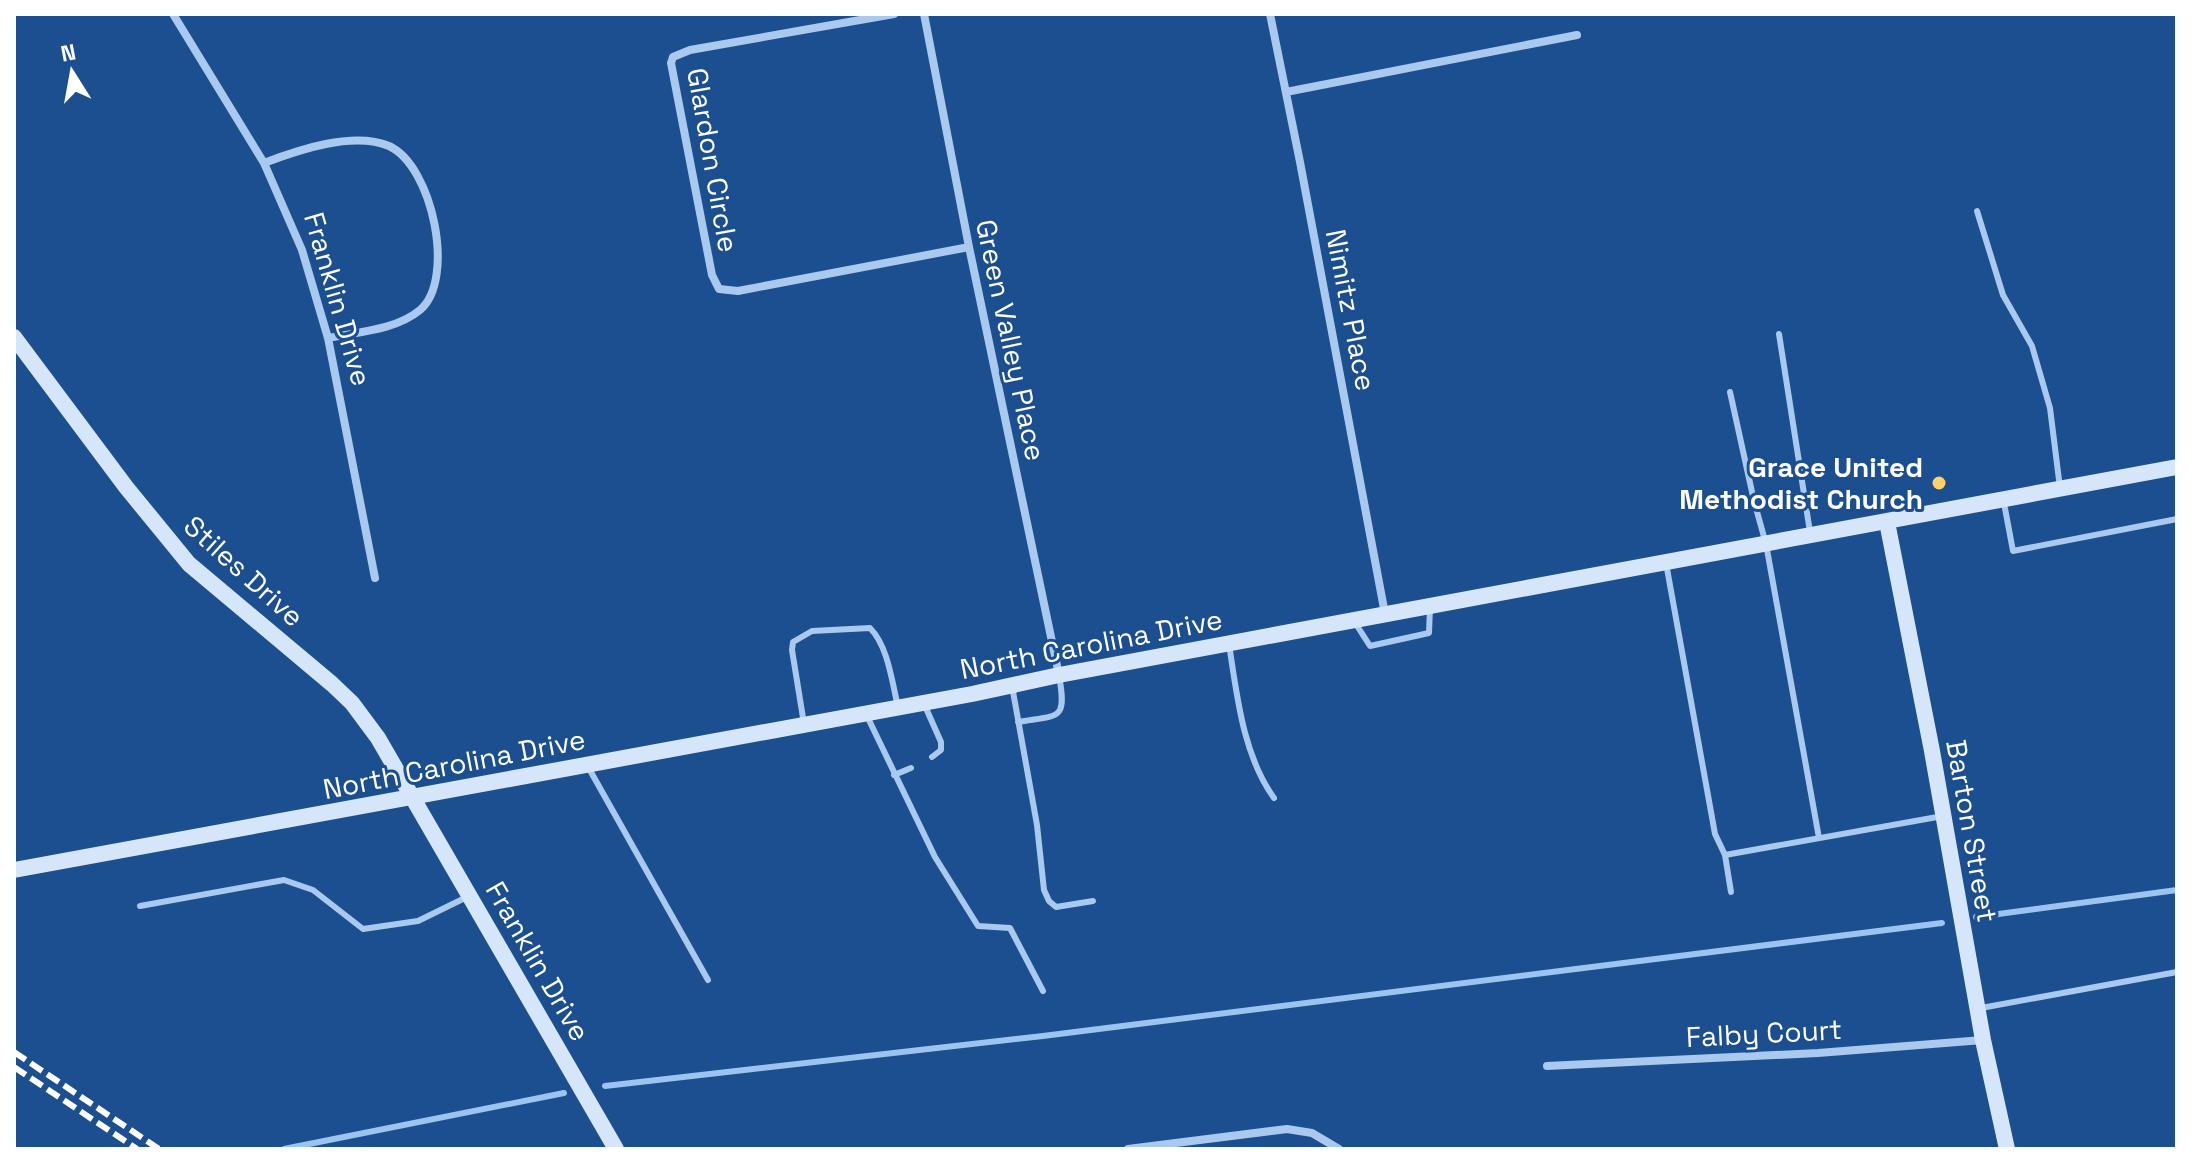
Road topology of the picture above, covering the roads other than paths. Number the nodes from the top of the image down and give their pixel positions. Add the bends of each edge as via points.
1 (173, 14) edge
2 (894, 14) edge
3 (924, 14) edge
4 (1270, 14) edge
5 (1577, 35) dead end
6 (1286, 92) junction
7 (264, 163) junction
8 (1977, 211) dead end
9 (969, 247) junction
10 (1779, 334) dead end
11 (14, 337) edge
12 (328, 338) junction
13 (1730, 392) dead end
14 (2176, 471) edge
15 (2060, 488) junction
16 (2003, 499) junction
17 (2177, 519) edge
18 (1887, 522) junction
19 (1810, 536) junction
20 (1766, 544) junction
21 (1666, 562) junction
22 (375, 578) dead end
23 (1430, 607) junction
24 (1385, 615) junction
25 (1354, 621) junction
26 (1229, 644) junction
27 (1059, 675) junction
28 (1012, 686) junction
29 (923, 703) junction
30 (898, 707) junction
31 (865, 712) junction
32 (1018, 722) junction
33 (804, 724) junction
34 (932, 757) dead end
35 (587, 765) junction
36 (911, 768) dead end
37 (894, 775) junction
38 (415, 798) junction
39 (1274, 798) dead end
40 (1943, 816) junction
41 (1819, 838) junction
42 (1725, 855) junction
43 (14, 870) edge
44 (1731, 892) dead end
45 (470, 895) junction
46 (1093, 901) dead end
47 (140, 906) dead end
48 (2177, 972) edge
49 (708, 980) dead end
50 (1043, 991) dead end
51 (1977, 1008) junction
52 (1983, 1040) junction
53 (1547, 1066) dead end
54 (616, 1149) edge
55 (1128, 1149) edge
56 (1339, 1149) edge
57 (2007, 1149) edge

1 - 7 street, Franklin Drive
2 - 9 street, Glardon Circle via 673,57 712,275 719,289 738,291
3 - 9 street, Green Valley Place
4 - 6 street, Nimitz Place
5 - 6 street
6 - 24 street, Nimitz Place
7 - 12 street, Franklin Drive via 302,250
7 - 12 street via 324,144 380,143 405,159 421,177 429,198 436,223 436,268 423,308 405,320
8 - 15 lane via 2003,295 2032,346 2050,408
9 - 27 street, Green Valley Place
10 - 19 lane
11 - 38 main road, Stiles Drive via 172,546 352,703
12 - 22 street, Franklin Drive
13 - 20 lane
14 - 15 main road, North Carolina Drive
15 - 16 main road, North Carolina Drive
16 - 17 lane via 2013,551
16 - 18 main road, North Carolina Drive
18 - 19 main road, North Carolina Drive
18 - 40 main road, Barton Street
19 - 20 main road, North Carolina Drive
20 - 21 main road, North Carolina Drive
20 - 41 lane
21 - 23 main road, North Carolina Drive
21 - 42 lane via 1715,834
23 - 24 main road, North Carolina Drive
23 - 25 lane via 1429,633 1401,641 1370,646
24 - 25 main road, North Carolina Drive
25 - 26 main road, North Carolina Drive
26 - 27 main road, North Carolina Drive
26 - 39 lane via 1252,753
27 - 28 main road, North Carolina Drive
27 - 32 lane via 1064,702 1060,711
28 - 29 main road, North Carolina Drive
28 - 32 lane
29 - 30 main road, North Carolina Drive
29 - 34 lane via 941,742 941,750
30 - 31 main road, North Carolina Drive
30 - 33 lane via 870,628 812,631 793,642 792,650
31 - 33 main road, North Carolina Drive
31 - 37 lane
32 - 46 lane via 1044,890 1056,907
33 - 35 main road, North Carolina Drive
35 - 38 main road, North Carolina Drive
35 - 49 lane
36 - 37 lane
37 - 50 lane via 935,857 978,926 1010,928
38 - 43 main road, North Carolina Drive
38 - 45 main road, Franklin Drive
40 - 41 lane
40 - 51 main road, Barton Street
41 - 42 lane
42 - 44 lane
45 - 47 lane via 418,921 363,929 313,890 284,880
45 - 54 main road, Franklin Drive
48 - 51 lane
51 - 52 main road, Barton Street
52 - 53 street, Falby Court
52 - 57 main road, Barton Street
55 - 56 street via 1287,1129 1312,1133

